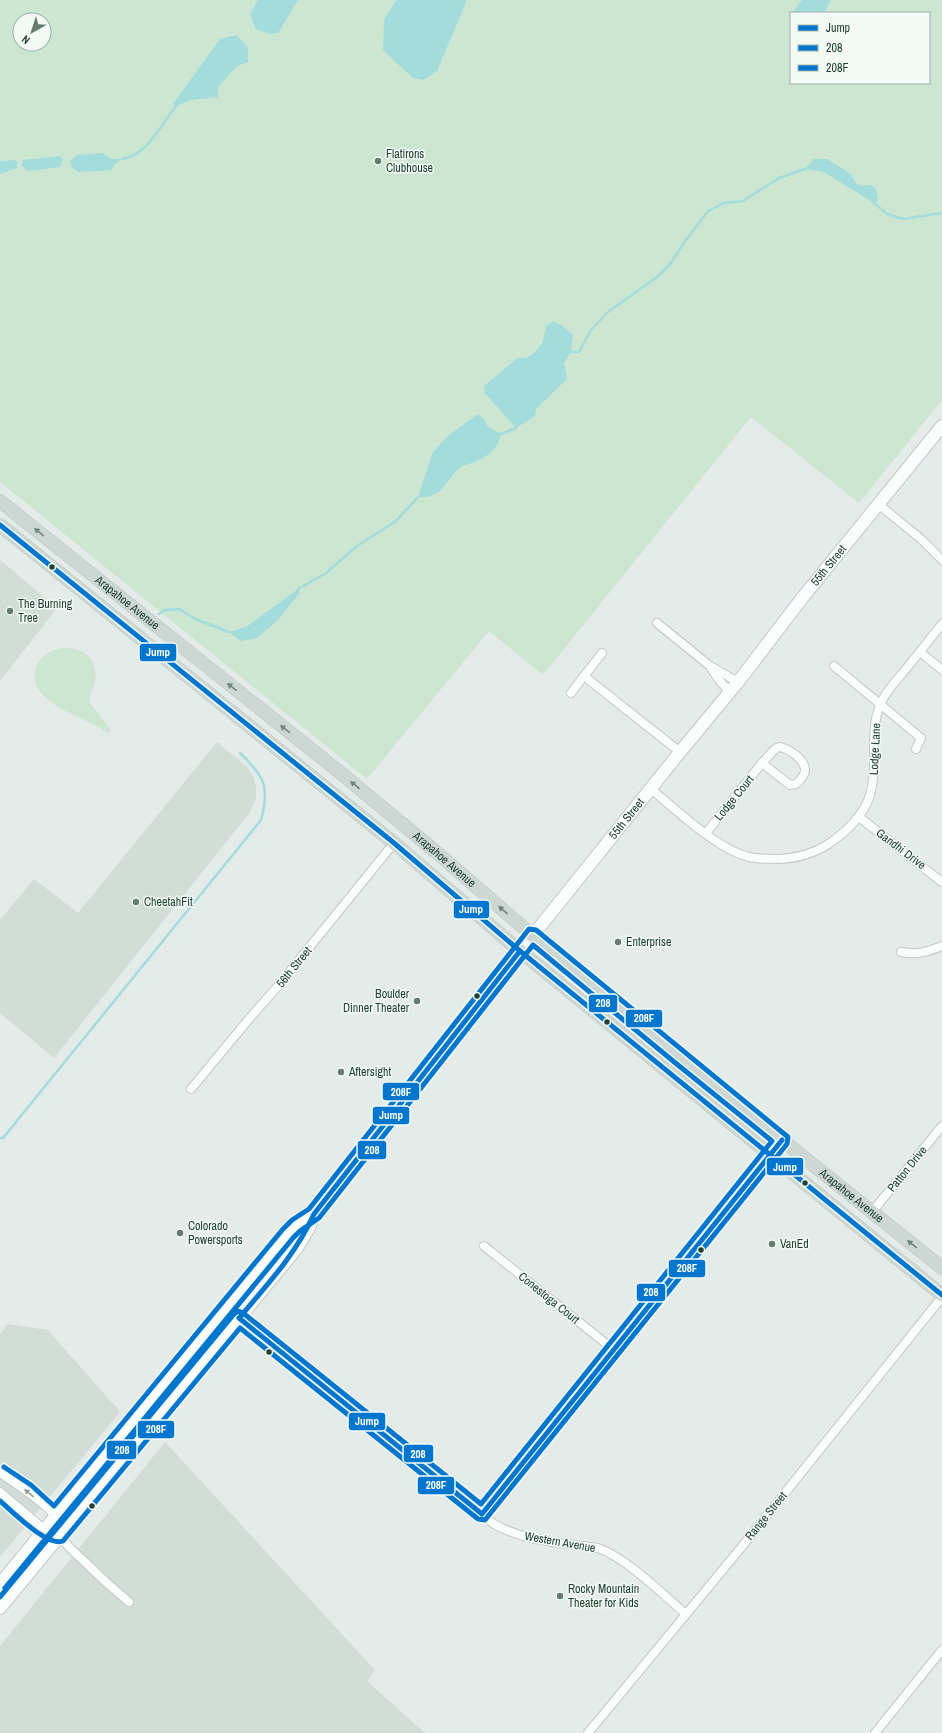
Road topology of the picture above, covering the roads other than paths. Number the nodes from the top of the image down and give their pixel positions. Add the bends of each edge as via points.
1 (942, 426) edge
2 (0, 501) edge
3 (878, 504) junction
4 (0, 525) edge
5 (942, 560) edge
6 (657, 623) dead end
7 (940, 629) edge
8 (920, 652) junction
9 (602, 653) dead end
10 (710, 666) junction
11 (834, 666) dead end
12 (942, 670) edge
13 (584, 676) junction
14 (738, 682) junction
15 (730, 692) junction
16 (570, 693) dead end
17 (880, 704) junction
18 (916, 749) dead end
19 (680, 752) junction
20 (762, 763) junction
21 (650, 788) junction
22 (859, 817) junction
23 (706, 833) junction
24 (394, 843) junction
25 (942, 882) edge
26 (532, 935) junction
27 (942, 946) edge
28 (520, 951) junction
29 (901, 952) dead end
30 (191, 1089) dead end
31 (942, 1126) edge
32 (782, 1140) junction
33 (771, 1154) junction
34 (872, 1212) junction
35 (314, 1214) junction
36 (484, 1246) dead end
37 (942, 1268) edge
38 (942, 1296) edge
39 (227, 1308) junction
40 (239, 1318) junction
41 (614, 1350) junction
42 (0, 1473) edge
43 (0, 1492) edge
44 (482, 1514) junction
45 (55, 1516) junction
46 (44, 1529) junction
47 (59, 1535) junction
48 (0, 1584) edge
49 (129, 1602) dead end
50 (0, 1608) edge
51 (686, 1614) junction
52 (942, 1650) edge
53 (588, 1733) edge
54 (875, 1733) edge

1 - 3 main road, 55th Street
26 -> 2 main road, Arapahoe Avenue via 349,780
3 - 5 street
3 - 14 main road, 55th Street
4 - 24 main road, Arapahoe Avenue
6 - 10 street
7 - 8 street, Lodge Lane
8 - 12 street
8 - 17 street, Lodge Lane
9 - 13 street
10 - 14 street
10 - 15 street
11 - 17 street
13 - 16 street
13 - 19 street
14 - 15 main road, 55th Street
15 - 19 main road, 55th Street
17 - 18 street via 921,738
17 - 22 street, Lodge Lane via 873,732 874,779
19 - 21 main road, 55th Street
20 - 20 street, Lodge Court via 775,749 785,748 803,763 805,770 796,784 790,785
20 - 23 street, Lodge Court
21 - 23 street, Lodge Lane
21 - 26 main road, 55th Street
22 - 23 street, Lodge Lane via 843,834 825,846 804,855 788,858 748,857 717,843
22 - 25 street, Gandhi Drive
24 - 28 main road, Arapahoe Avenue
24 - 30 street, 56th Street
26 - 28 main road, 55th Street
26 - 32 main road, Arapahoe Avenue
27 - 29 street via 925,953
28 - 33 main road, Arapahoe Avenue
28 - 35 main road, 55th Street
31 - 34 street, Patton Drive
32 - 33 street
32 - 34 main road, Arapahoe Avenue
33 - 38 main road, Arapahoe Avenue
33 - 41 street
37 -> 34 main road, Arapahoe Avenue
35 - 39 main road, 55th Street via 288,1233
35 - 40 main road, 55th Street via 309,1228 296,1248
36 - 41 street, Conestoga Court
38 - 51 street, Range Street
39 - 40 street, Western Avenue
39 - 45 main road, 55th Street
40 - 44 street, Western Avenue
40 - 47 main road, 55th Street
41 - 44 street
45 -> 42 street via 27,1491
43 - 46 street
44 - 51 street, Western Avenue via 505,1530 527,1538 606,1551 626,1564
45 - 46 main road, 55th Street
45 - 47 street via 59,1522
46 - 47 street
46 - 48 main road, 55th Street
47 - 49 street
47 - 50 main road, 55th Street
51 - 53 street, Range Street
52 - 54 street

